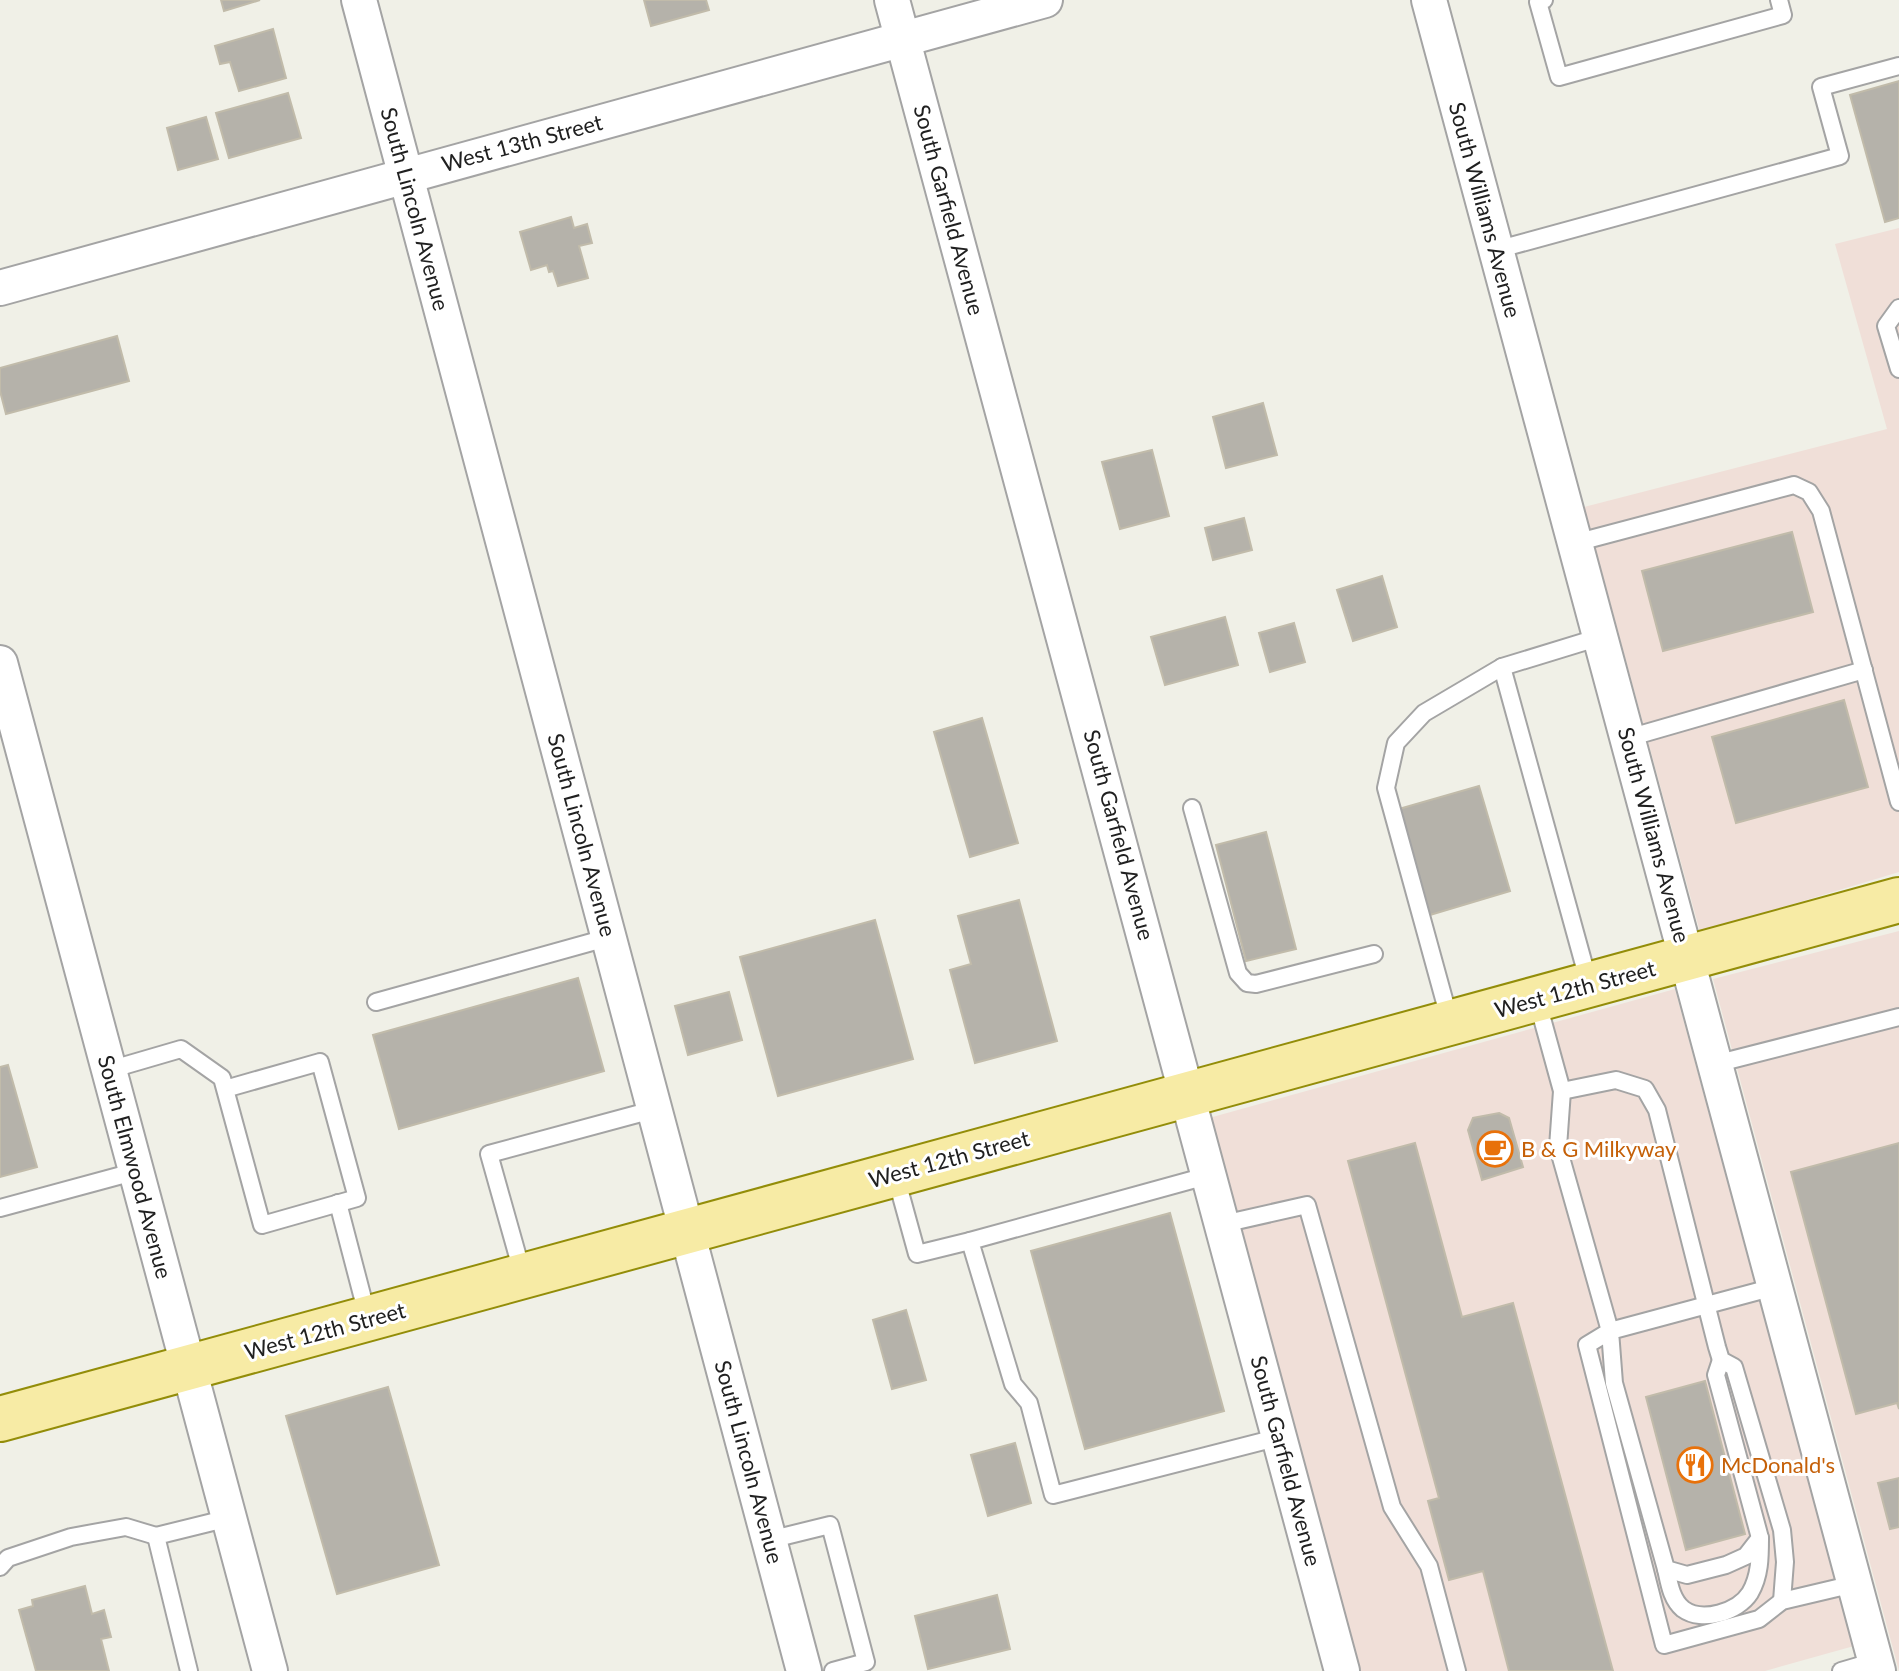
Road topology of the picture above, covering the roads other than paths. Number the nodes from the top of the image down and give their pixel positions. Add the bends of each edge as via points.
1 (359, 0) edge
2 (892, 0) edge
3 (1045, 0) edge
4 (1429, 0) edge
5 (1544, 0) edge
6 (1779, 0) edge
7 (903, 39) junction
8 (1899, 66) edge
9 (405, 175) junction
10 (1496, 250) junction
11 (0, 288) edge
12 (1899, 308) edge
13 (1899, 369) edge
14 (1575, 543) junction
15 (1600, 637) junction
16 (0, 663) edge
17 (1502, 667) junction
18 (1864, 670) junction
19 (1628, 738) junction
20 (1899, 802) edge
21 (1192, 808) dead end
22 (1899, 900) edge
23 (610, 937) junction
24 (1374, 954) dead end
25 (1687, 958) junction
26 (1589, 984) junction
27 (1537, 999) junction
28 (376, 1002) dead end
29 (1899, 1017) edge
30 (1451, 1022) junction
31 (1715, 1064) junction
32 (109, 1070) junction
33 (225, 1089) junction
34 (1562, 1091) junction
35 (1188, 1094) junction
36 (656, 1109) junction
37 (137, 1171) junction
38 (895, 1174) junction
39 (1210, 1175) junction
40 (338, 1203) junction
41 (0, 1208) edge
42 (1223, 1224) junction
43 (688, 1231) junction
44 (970, 1241) junction
45 (523, 1276) junction
46 (1774, 1287) junction
47 (1705, 1307) junction
48 (368, 1318) junction
49 (1610, 1331) junction
50 (1721, 1360) junction
51 (189, 1368) junction
52 (0, 1419) edge
53 (1280, 1437) junction
54 (229, 1518) junction
55 (156, 1536) junction
56 (1760, 1538) junction
57 (769, 1540) junction
58 (0, 1567) edge
59 (1666, 1569) junction
60 (1854, 1584) junction
61 (1782, 1601) junction
62 (1876, 1666) edge
63 (189, 1671) edge
64 (270, 1671) edge
65 (804, 1671) edge
66 (833, 1671) edge
67 (1342, 1671) edge
68 (1457, 1671) edge
69 (1841, 1671) edge

1 - 9 street, South Lincoln Avenue
2 - 7 street, South Garfield Avenue
3 - 7 street, West 13th Street
4 - 10 street, South Williams Avenue
5 - 6 lane via 1538,2 1559,77 1783,15
7 - 9 street, West 13th Street
7 - 35 street, South Garfield Avenue
8 - 10 lane via 1821,87 1840,156
9 - 11 street, West 13th Street
9 - 23 street, South Lincoln Avenue
10 - 14 street, South Williams Avenue
12 - 13 lane via 1886,326
14 - 15 street, South Williams Avenue
14 - 18 lane via 1794,485 1809,492 1821,511
15 - 17 lane
15 - 19 street, South Williams Avenue
16 - 32 street, South Elmwood Avenue
17 - 26 lane
17 - 30 lane via 1424,713 1396,743 1386,788
18 - 19 lane
18 - 20 lane
19 - 25 street, South Williams Avenue
21 - 24 lane via 1241,979 1256,984
22 - 25 main road, West 12th Street
23 - 28 lane
23 - 36 street, South Lincoln Avenue
25 - 26 main road, West 12th Street
25 - 31 street, South Williams Avenue
26 - 27 main road, West 12th Street
27 - 30 main road, West 12th Street
27 - 34 lane
29 - 31 lane
30 - 35 main road, West 12th Street
31 - 46 street, South Williams Avenue
32 - 33 lane via 181,1049 222,1078
32 - 37 street, South Elmwood Avenue
33 - 40 lane via 262,1225
33 - 40 lane via 320,1062 357,1198
34 - 47 lane via 1616,1080 1645,1089 1657,1110
34 - 49 lane via 1558,1147
35 - 38 main road, West 12th Street
35 - 39 street, South Garfield Avenue
36 - 43 street, South Lincoln Avenue
36 - 45 lane via 489,1154
37 - 41 lane
37 - 51 street, South Elmwood Avenue
38 - 43 main road, West 12th Street
38 - 44 lane via 917,1254
39 - 42 street, South Garfield Avenue
39 - 44 lane
40 - 48 lane
42 - 53 street, South Garfield Avenue
42 - 68 lane via 1307,1205 1392,1507 1429,1566
43 - 45 main road, West 12th Street
43 - 57 street, South Lincoln Avenue
44 - 53 lane via 1013,1384 1029,1403 1053,1495
45 - 48 main road, West 12th Street
46 - 47 lane
46 - 60 street, South Williams Avenue
47 - 49 lane
47 - 50 lane
48 - 51 main road, West 12th Street
49 - 59 lane via 1614,1383
49 - 61 lane via 1587,1345 1664,1645 1759,1619
50 - 56 lane via 1716,1375
50 - 61 lane via 1734,1367 1782,1530
51 - 52 main road, West 12th Street
51 - 54 street, South Elmwood Avenue
53 - 67 street, South Garfield Avenue
54 - 55 lane
54 - 64 street, South Elmwood Avenue
55 - 58 lane via 126,1527 71,1537 8,1558
55 - 63 lane
56 - 59 lane via 1746,1556 1726,1565 1687,1575
56 - 59 lane via 1759,1568 1750,1594 1719,1614 1684,1609 1673,1597
57 - 65 street, South Lincoln Avenue
57 - 66 lane via 830,1525 866,1662
60 - 61 lane
60 - 62 street, South Williams Avenue
62 - 69 lane

